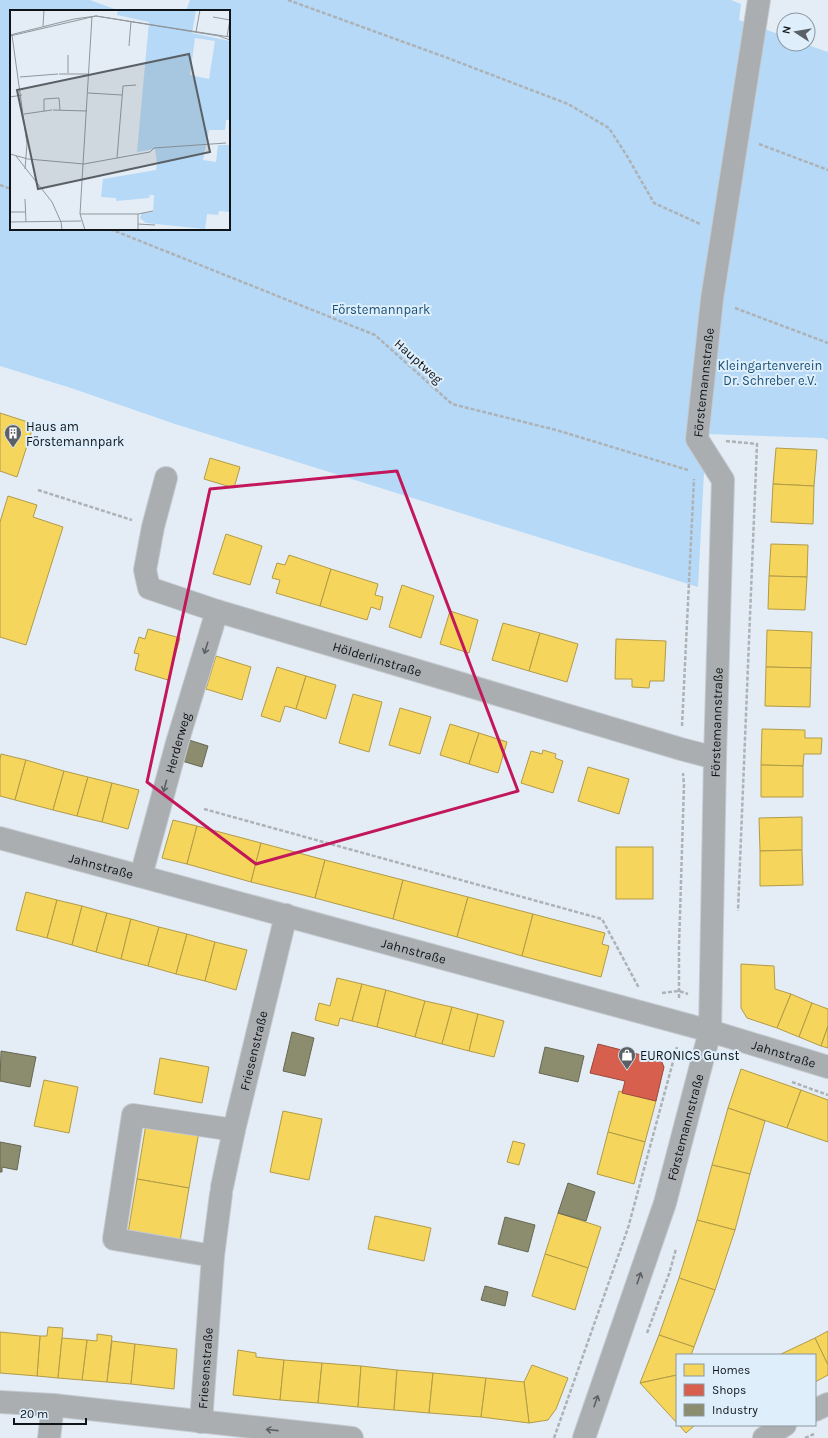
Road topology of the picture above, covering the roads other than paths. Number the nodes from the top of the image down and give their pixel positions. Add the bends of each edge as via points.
1 (759, 0) edge
2 (166, 478) dead end
3 (217, 611) junction
4 (715, 758) junction
5 (0, 838) edge
6 (141, 876) junction
7 (286, 915) junction
8 (710, 1031) junction
9 (828, 1066) edge
10 (234, 1130) junction
11 (213, 1256) junction
12 (0, 1402) edge
13 (828, 1404) edge
14 (53, 1406) junction
15 (816, 1410) edge
16 (201, 1422) junction
17 (783, 1426) edge
18 (49, 1438) edge
19 (352, 1438) edge
20 (584, 1438) edge
21 (764, 1438) edge

1 - 4 street, Förstemannstraße via 712,299 698,439 723,480
2 - 3 street, Hölderlinstraße via 145,570 148,588
3 - 4 street, Hölderlinstraße
3 -> 6 street, Herderweg via 177,743
4 - 8 street, Förstemannstraße
5 - 6 street, Jahnstraße
6 - 7 street, Jahnstraße
7 - 8 street, Jahnstraße
7 - 10 street, Friesenstraße
8 - 9 street, Jahnstraße
20 -> 8 street, Förstemannstraße via 665,1203
10 - 11 street, Friesenstraße
10 - 11 street via 133,1115 114,1239
11 - 16 street, Friesenstraße
12 - 14 street
13 - 15 street
14 - 16 street
14 - 18 street
19 -> 16 street
17 - 21 street

